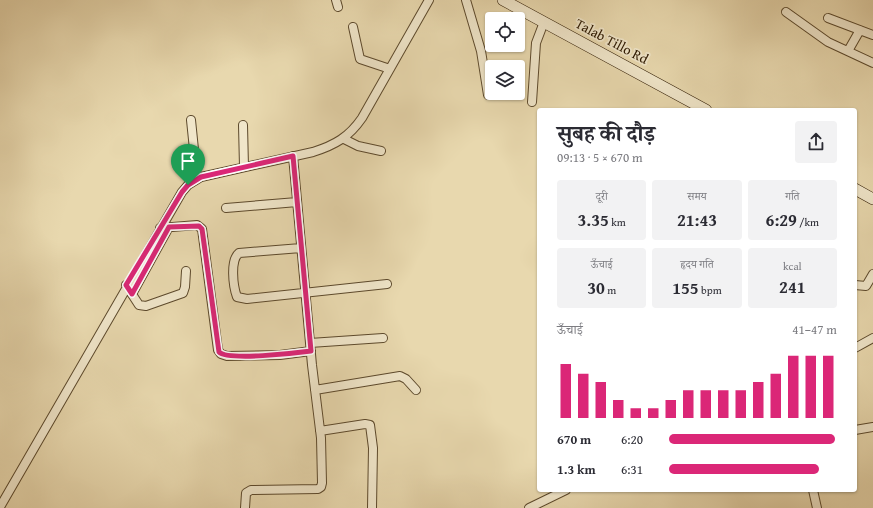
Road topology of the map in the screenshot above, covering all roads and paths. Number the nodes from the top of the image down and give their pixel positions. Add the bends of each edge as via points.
1 (429, 0) edge
2 (466, 0) edge
3 (503, 0) edge
4 (786, 12) dead end
5 (828, 18) dead end
6 (544, 22) junction
7 (353, 27) dead end
8 (860, 30) junction
9 (873, 35) edge
10 (848, 51) junction
11 (873, 63) edge
12 (390, 69) junction
13 (485, 78) edge
14 (532, 102) dead end
15 (702, 108) edge
16 (190, 120) dead end
17 (243, 125) dead end
18 (347, 141) junction
19 (382, 151) dead end
20 (293, 156) junction
21 (244, 167) junction
22 (197, 179) junction
23 (857, 190) edge
24 (873, 199) edge
25 (297, 202) junction
26 (226, 208) dead end
27 (165, 228) junction
28 (301, 248) junction
29 (186, 272) dead end
30 (873, 274) edge
31 (386, 284) dead end
32 (857, 285) edge
33 (130, 290) junction
34 (306, 294) junction
35 (383, 338) dead end
36 (873, 338) edge
37 (310, 347) junction
38 (857, 347) edge
39 (315, 390) junction
40 (416, 390) dead end
41 (873, 427) edge
42 (857, 430) edge
43 (320, 431) junction
44 (562, 492) edge
45 (813, 492) edge
46 (0, 507) edge
47 (245, 508) edge
48 (372, 508) edge
49 (529, 508) edge
50 (817, 508) edge

1 - 12 street
2 - 13 street via 479,45
3 - 6 main road, Talab Tillo Rd
4 - 10 street via 822,38
5 - 8 street
6 - 14 street via 536,44
6 - 15 main road, Talab Tillo Rd
7 - 12 street via 360,59
8 - 9 street
8 - 10 street
10 - 11 street
12 - 18 street
16 - 22 street
17 - 21 street
18 - 19 street
18 - 20 street
20 - 21 street
20 - 25 street
21 - 22 street
22 - 27 street via 182,192
23 - 24 main road
25 - 26 street
25 - 28 street
27 - 33 street
27 - 37 street via 198,225 202,229 218,350 221,354 280,355
28 - 34 street
28 - 34 street via 239,253 234,261 235,293 236,297 242,299
29 - 33 street via 185,287 180,294 144,306 139,305
30 - 32 street via 866,286
31 - 34 street
33 - 46 street
34 - 37 street
35 - 37 street
36 - 38 street
37 - 39 street
39 - 40 street via 400,376 406,378
39 - 43 street
41 - 42 street
43 - 47 street via 321,487 251,490 246,493
43 - 48 street via 370,425 373,448
44 - 49 street
45 - 50 street

